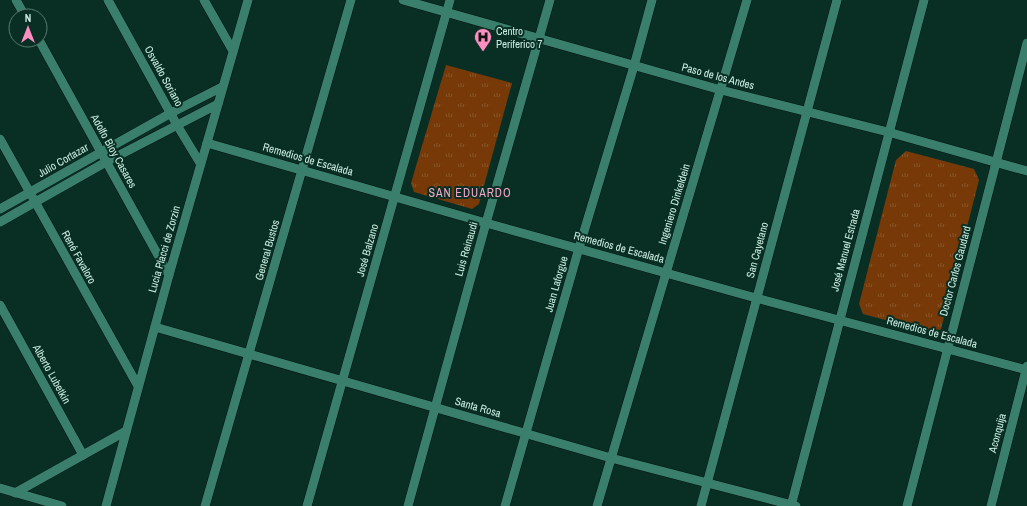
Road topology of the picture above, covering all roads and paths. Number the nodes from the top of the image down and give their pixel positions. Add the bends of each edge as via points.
1 (108, 0) edge
2 (204, 0) edge
3 (248, 0) edge
4 (351, 0) edge
5 (404, 0) edge
6 (450, 0) edge
7 (550, 0) edge
8 (652, 0) edge
9 (747, 0) edge
10 (837, 0) edge
11 (924, 0) edge
12 (447, 12) junction
13 (539, 39) junction
14 (1027, 43) edge
15 (43, 48) edge
16 (233, 50) junction
17 (634, 66) junction
18 (222, 87) junction
19 (721, 90) junction
20 (218, 104) junction
21 (808, 112) junction
22 (171, 114) junction
23 (177, 125) junction
24 (888, 132) junction
25 (0, 139) edge
26 (207, 143) junction
27 (101, 152) junction
28 (106, 162) junction
29 (996, 162) junction
30 (200, 163) junction
31 (302, 171) junction
32 (1027, 171) edge
33 (29, 192) junction
34 (395, 196) junction
35 (35, 202) junction
36 (0, 209) edge
37 (0, 222) edge
38 (486, 223) junction
39 (579, 248) junction
40 (666, 272) junction
41 (169, 275) junction
42 (756, 298) junction
43 (0, 305) edge
44 (839, 320) junction
45 (155, 327) junction
46 (947, 349) junction
47 (249, 354) junction
48 (1027, 368) edge
49 (343, 381) junction
50 (138, 386) junction
51 (435, 408) junction
52 (126, 431) junction
53 (526, 434) junction
54 (83, 454) junction
55 (611, 458) junction
56 (707, 484) junction
57 (1, 487) edge
58 (15, 493) junction
59 (62, 506) edge
60 (106, 506) edge
61 (205, 506) edge
62 (307, 506) edge
63 (408, 506) edge
64 (505, 506) edge
65 (597, 506) edge
66 (701, 506) edge
67 (792, 506) edge
68 (907, 506) edge
69 (990, 506) edge

1 - 22 street, Osvaldo Soriano
2 - 16 street
3 - 16 street, Lucia Placci de Zorzin
4 - 31 street, General Bustos
5 - 12 street, Paso de los Andes
6 - 12 street, José Balzano
7 - 13 street, Luis Reinaudi
8 - 17 street, Juan Laforgue
9 - 19 street, Ingeniero Dinkeldein
10 - 21 street, San Cayetano
11 - 24 street, José Manuel Estrada
12 - 13 street, Paso de los Andes
12 - 34 street, José Balzano
13 - 17 street, Paso de los Andes
13 - 38 street, Luis Reinaudi
14 - 29 street, Doctor Carlos Gaudard
15 - 27 street, Adolfo Bioy Casares
16 - 18 street, Lucia Placci de Zorzin
17 - 19 street, Paso de los Andes
17 - 39 street, Juan Laforgue
18 - 20 street, Lucia Placci de Zorzin
18 - 22 street, Julio Cortazar
19 - 21 street, Paso de los Andes
19 - 40 street, Ingeniero Dinkeldein
20 - 23 street, Julio Cortazar
20 - 26 street, Lucia Placci de Zorzin
21 - 24 street, Paso de los Andes
21 - 42 street, San Cayetano
22 - 23 street, Osvaldo Soriano
22 - 27 street, Julio Cortazar
23 - 28 street, Julio Cortazar
23 - 30 street, Osvaldo Soriano
24 - 29 street, Paso de los Andes
24 - 44 street, José Manuel Estrada
25 - 33 street, René Favaloro
26 - 30 street, Lucia Placci de Zorzin
26 - 31 street, Remedios de Escalada
27 - 28 street, Adolfo Bioy Casares
27 - 33 street, Julio Cortazar
28 - 35 street, Julio Cortazar
28 - 41 street, Adolfo Bioy Casares
29 - 32 street, Paso de los Andes
29 - 46 street, Doctor Carlos Gaudard
30 - 41 street, Lucia Placci de Zorzin
31 - 34 street, Remedios de Escalada
31 - 47 street, General Bustos
33 - 35 street, René Favaloro
33 - 36 street, Julio Cortazar
34 - 38 street, Remedios de Escalada
34 - 49 street, José Balzano
35 - 37 street, Julio Cortazar
35 - 50 street, René Favaloro
38 - 39 street, Remedios de Escalada
38 - 51 street, Luis Reinaudi
39 - 40 street, Remedios de Escalada
39 - 53 street, Juan Laforgue
40 - 42 street, Remedios de Escalada
40 - 55 street, Ingeniero Dinkeldein
41 - 45 street, Lucia Placci de Zorzin
42 - 44 street, Remedios de Escalada
42 - 56 street, San Cayetano
43 - 54 street, Alberto Lubetkin
44 - 46 street, Remedios de Escalada
44 - 67 street, José Manuel Estrada
45 - 47 street, Santa Rosa
45 - 50 street, Lucia Placci de Zorzin
46 - 48 street, Remedios de Escalada
46 - 68 street, Doctor Carlos Gaudard
47 - 49 street, Santa Rosa
47 - 61 street, General Bustos
48 - 69 street, Aconquija
49 - 51 street, Santa Rosa
49 - 62 street, José Balzano
50 - 52 street, Lucia Placci de Zorzin
51 - 53 street, Santa Rosa
51 - 63 street, Luis Reinaudi
52 - 54 street
52 - 60 street, Lucia Placci de Zorzin
53 - 55 street, Santa Rosa
53 - 64 street, Juan Laforgue
54 - 58 street
55 - 56 street, Santa Rosa
55 - 65 street, Ingeniero Dinkeldein
56 - 66 street, San Cayetano
56 - 67 street, Santa Rosa
57 - 58 street
58 - 59 street

